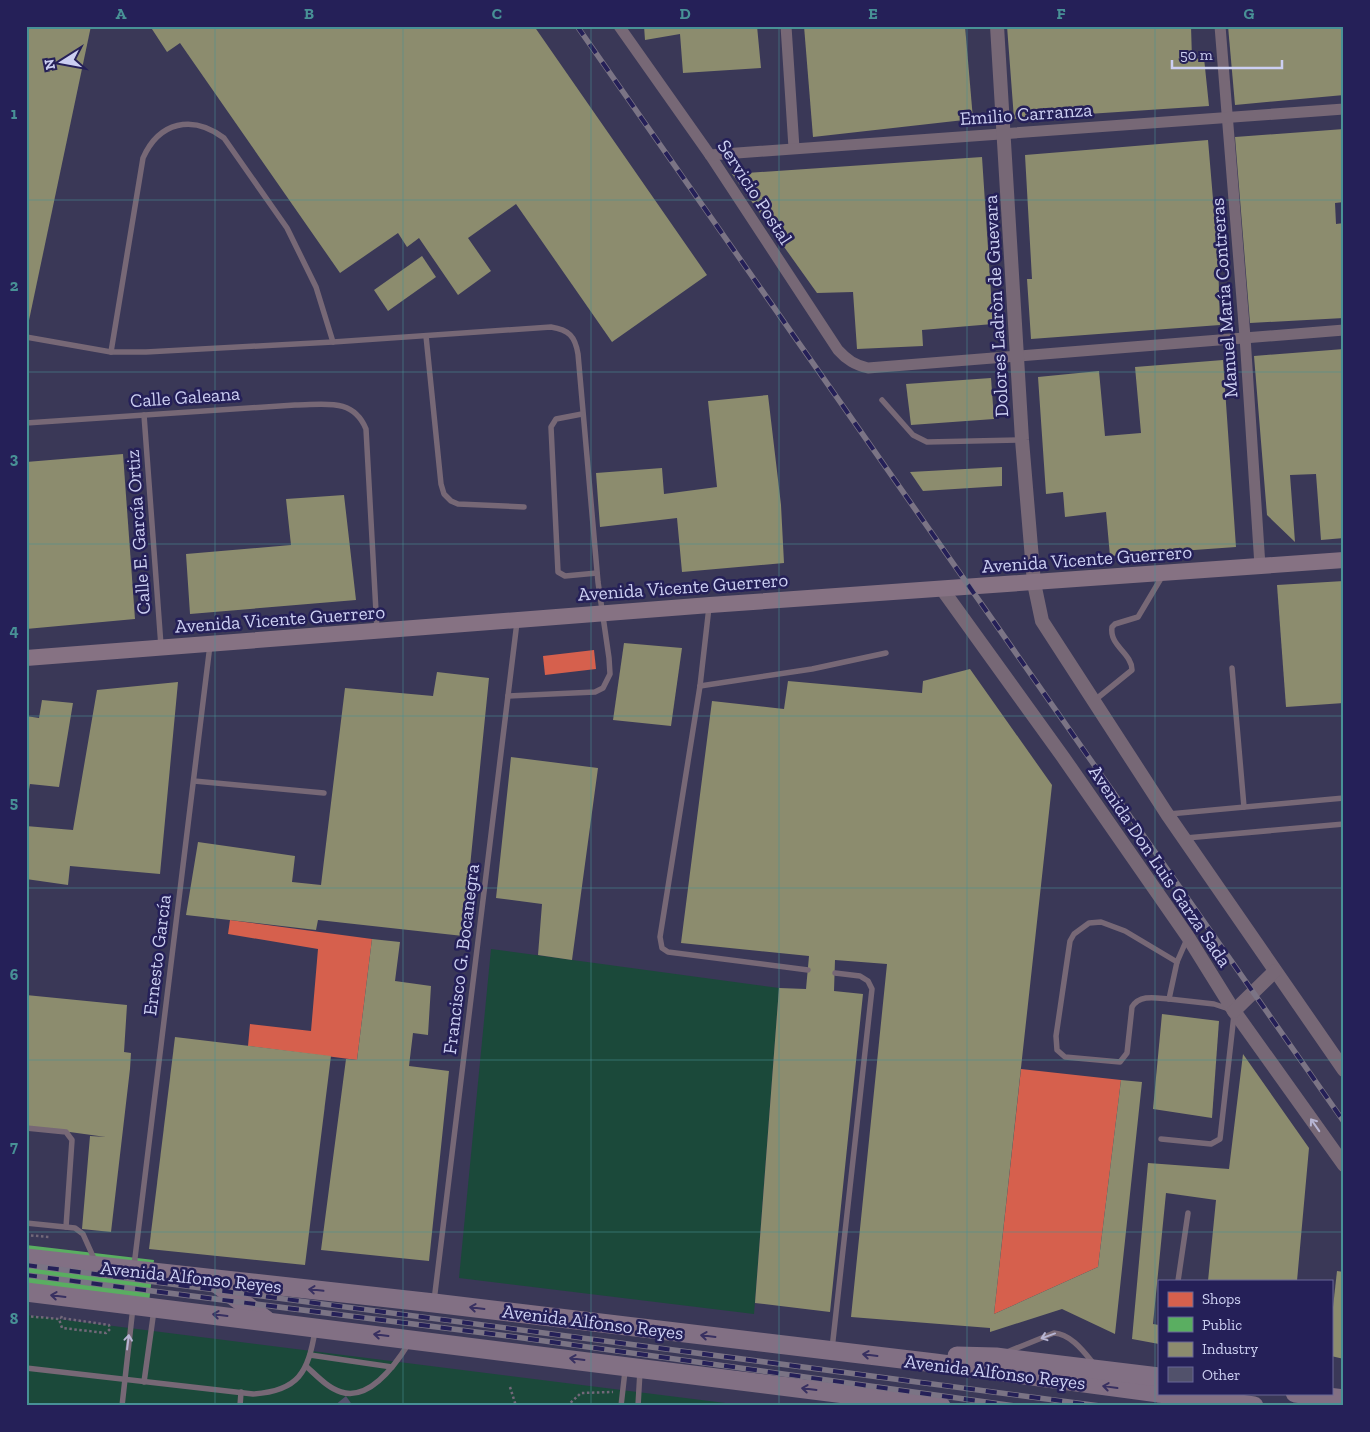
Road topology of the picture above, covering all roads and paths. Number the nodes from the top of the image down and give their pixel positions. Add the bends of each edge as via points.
1 (619, 26) edge
2 (786, 26) edge
3 (998, 26) edge
4 (1220, 26) edge
5 (1344, 109) edge
6 (1228, 118) junction
7 (1005, 134) junction
8 (794, 148) junction
9 (710, 155) junction
10 (1344, 330) edge
11 (426, 336) junction
12 (26, 337) edge
13 (1245, 337) junction
14 (333, 342) junction
15 (111, 352) junction
16 (1018, 357) junction
17 (882, 400) dead end
18 (582, 414) junction
19 (144, 415) junction
20 (26, 423) edge
21 (1022, 440) junction
22 (524, 508) dead end
23 (1344, 560) edge
24 (1260, 566) junction
25 (1165, 572) junction
26 (597, 573) junction
27 (1034, 583) junction
28 (942, 589) junction
29 (710, 604) junction
30 (602, 614) junction
31 (518, 620) junction
32 (378, 631) junction
33 (210, 643) junction
34 (161, 648) junction
35 (886, 653) dead end
36 (26, 658) edge
37 (1232, 668) dead end
38 (700, 686) junction
39 (508, 696) junction
40 (1095, 700) junction
41 (194, 781) junction
42 (324, 793) dead end
43 (1344, 798) edge
44 (1244, 807) junction
45 (1167, 814) junction
46 (1344, 824) edge
47 (1184, 838) junction
48 (1188, 937) junction
49 (1177, 962) junction
50 (808, 970) dead end
51 (1275, 971) junction
52 (835, 974) dead end
53 (1170, 999) junction
54 (1234, 1011) junction
55 (1338, 1054) edge
56 (1344, 1070) edge
57 (26, 1128) edge
58 (1161, 1139) dead end
59 (1344, 1165) edge
60 (1188, 1213) dead end
61 (26, 1223) edge
62 (66, 1227) junction
63 (26, 1235) edge
64 (49, 1237) dead end
65 (26, 1258) edge
66 (98, 1266) junction
67 (134, 1271) junction
68 (212, 1280) junction
69 (1178, 1280) edge
70 (26, 1292) edge
71 (434, 1303) junction
72 (133, 1305) junction
73 (154, 1308) junction
74 (26, 1316) edge
75 (62, 1316) dead end
76 (267, 1321) junction
77 (315, 1327) junction
78 (411, 1339) junction
79 (832, 1351) junction
80 (310, 1355) junction
81 (996, 1357) junction
82 (935, 1363) junction
83 (392, 1366) junction
84 (633, 1366) junction
85 (26, 1368) edge
86 (307, 1368) junction
87 (1099, 1369) junction
88 (1158, 1376) edge
89 (125, 1380) junction
90 (144, 1382) junction
91 (510, 1387) dead end
92 (241, 1392) junction
93 (623, 1392) junction
94 (1158, 1393) edge
95 (1166, 1394) edge
96 (1303, 1394) edge
97 (857, 1395) junction
98 (1344, 1399) edge
99 (122, 1406) edge
100 (240, 1406) edge
101 (516, 1406) edge
102 (567, 1406) edge
103 (621, 1406) edge
104 (638, 1406) edge
105 (876, 1406) edge
106 (941, 1406) edge
107 (1254, 1406) edge

1 - 9 street, Servicio Postal
2 - 8 street
3 - 7 street, Dolores Ladròn de Guevara
4 - 6 street, Manuel María Contreras
5 - 6 street, Emilio Carranza
6 - 7 street, Emilio Carranza
6 - 13 street, Manuel María Contreras
7 - 8 street, Emilio Carranza
7 - 16 street, Dolores Ladròn de Guevara
8 - 9 street, Emilio Carranza
9 - 16 street, Servicio Postal via 838,350 857,366 868,368
10 - 13 street
11 - 14 lane
11 - 18 lane via 551,327 564,329 576,343
11 - 22 lane via 444,494 458,504
12 - 15 lane
13 - 16 street
13 - 24 street, Manuel María Contreras
14 - 15 lane
14 - 15 lane via 316,287 287,228 224,138 213,129 186,125 159,132 149,143 143,158
16 - 21 street, Dolores Ladròn de Guevara
17 - 21 lane via 913,436 927,442
18 - 26 lane
18 - 26 lane via 556,419 551,426 558,572 565,576
19 - 20 lane, Calle Galeana
19 - 32 lane, Calle Galeana via 295,405 345,406 358,414 366,429
19 - 34 lane, Calle E. García Ortiz
21 - 27 street, Dolores Ladròn de Guevara
23 - 24 main road, Avenida Vicente Guerrero
24 - 25 main road, Avenida Vicente Guerrero
25 - 27 main road, Avenida Vicente Guerrero
25 - 40 lane via 1138,617 1112,628 1112,637 1132,670
26 - 30 lane
27 - 28 main road, Avenida Vicente Guerrero
27 - 40 street, Avenida Don Luis Garza Sada via 1042,621
28 - 29 main road, Avenida Vicente Guerrero
28 - 48 street, Avenida Don Luis Garza Sada
29 - 30 main road, Avenida Vicente Guerrero
29 - 38 lane
30 - 31 main road, Avenida Vicente Guerrero
30 - 39 lane via 610,674 603,688 583,694
31 - 32 main road, Avenida Vicente Guerrero
31 - 39 lane, Francisco G. Bocanegra
32 - 33 main road, Avenida Vicente Guerrero
33 - 34 main road, Avenida Vicente Guerrero
33 - 41 lane, Ernesto García
34 - 36 main road, Avenida Vicente Guerrero
35 - 38 lane via 812,669
37 - 44 lane
38 - 50 lane via 660,936 662,948 668,952
39 - 71 lane, Francisco G. Bocanegra
40 - 45 street, Avenida Don Luis Garza Sada
41 - 42 lane
41 - 67 lane, Ernesto García
43 - 44 lane
44 - 45 lane
45 - 47 street, Avenida Don Luis Garza Sada
46 - 47 lane
47 - 51 street, Avenida Don Luis Garza Sada
48 - 49 lane
48 - 54 street, Avenida Don Luis Garza Sada
49 - 53 lane
49 - 53 lane via 1125,931 1101,922 1089,923 1078,931 1070,941 1056,1036 1057,1050 1065,1057 1120,1062 1127,1053 1134,1002 1149,998
51 - 54 street
51 - 55 street, Avenida Don Luis Garza Sada
52 - 79 lane via 860,976 868,981 872,990
53 - 54 lane via 1214,1004
54 - 58 lane via 1220,1139 1211,1144
59 -> 54 street, Avenida Don Luis Garza Sada
55 - 56 street, Avenida Don Luis Garza Sada
57 - 62 lane via 66,1132 72,1140
60 - 69 lane
61 - 62 lane
62 - 66 lane via 75,1228 83,1234
63 - 64 path
65 - 66 highway, Avenida Alfonso Reyes
66 - 67 highway, Avenida Alfonso Reyes
67 - 68 highway, Avenida Alfonso Reyes
71 -> 68 highway, Avenida Alfonso Reyes
68 - 76 highway
72 -> 70 highway, Avenida Alfonso Reyes
79 -> 71 highway, Avenida Alfonso Reyes
72 - 73 highway, Avenida Alfonso Reyes
89 -> 72 lane
76 -> 73 highway, Avenida Alfonso Reyes
73 - 90 lane
74 - 75 path via 59,1320 62,1328 106,1333 110,1329 109,1324
76 - 77 highway, Avenida Alfonso Reyes
78 -> 77 highway, Avenida Alfonso Reyes
77 - 80 lane
78 - 83 lane
84 -> 78 highway, Avenida Alfonso Reyes
82 -> 79 highway, Avenida Alfonso Reyes
80 - 83 lane
80 - 86 lane
81 - 82 highway via 950,1356
81 - 87 highway
87 -> 81 lane via 1068,1337 1054,1333
94 -> 82 highway, Avenida Alfonso Reyes
83 - 86 lane via 364,1391 351,1394 333,1388
84 - 93 lane
97 -> 84 highway, Avenida Alfonso Reyes
84 - 104 lane
85 - 89 lane
86 - 92 lane via 279,1389 265,1393
87 - 88 highway
89 - 90 lane
89 - 99 lane
90 - 92 lane
91 - 101 path
92 - 100 lane
93 - 102 path via 581,1393
93 - 103 lane
95 - 107 highway, Avenida Alfonso Reyes
96 - 98 highway
97 - 105 highway
97 - 106 highway, Avenida Alfonso Reyes

